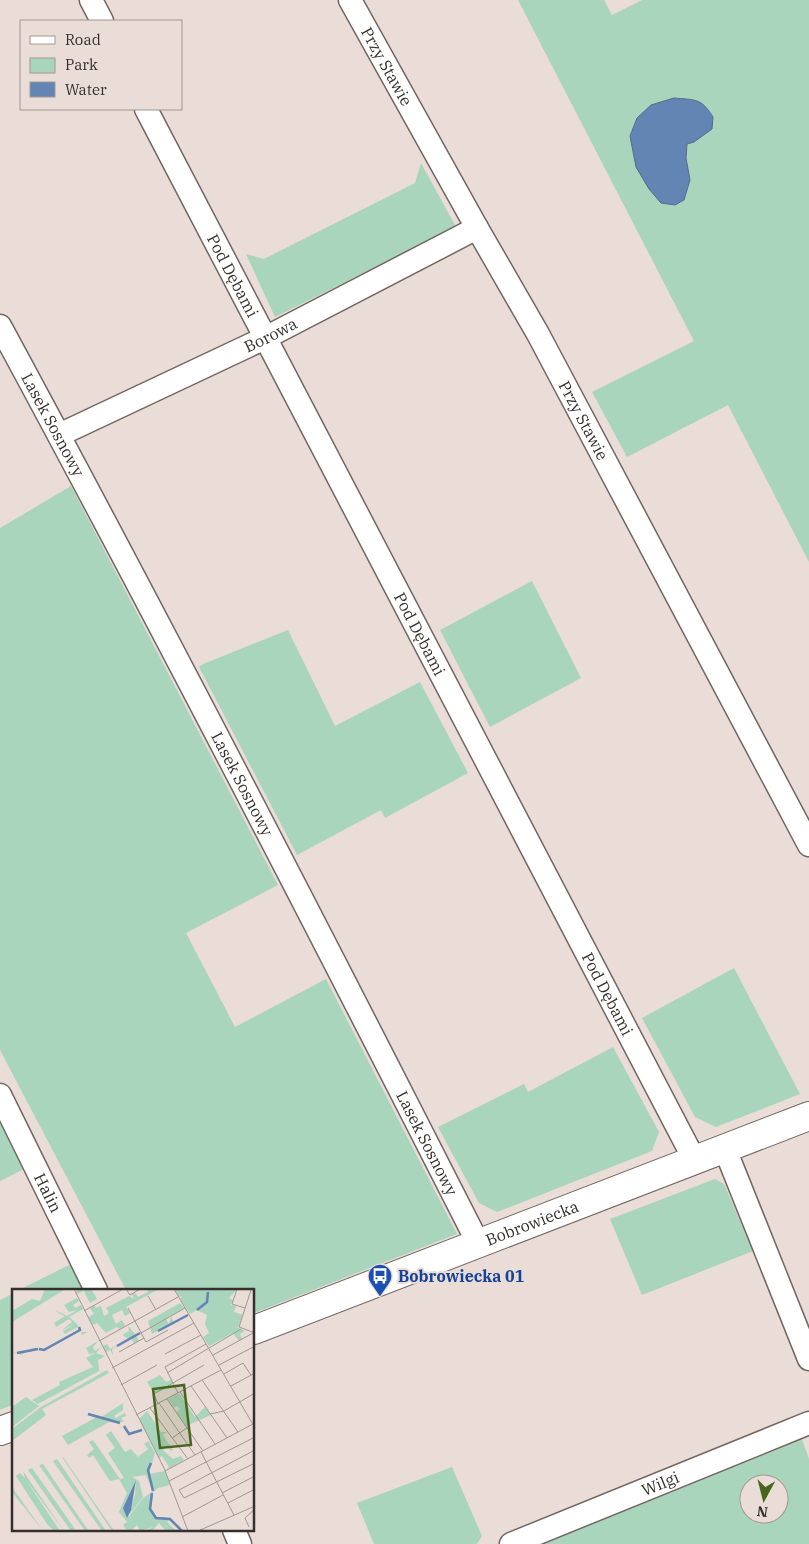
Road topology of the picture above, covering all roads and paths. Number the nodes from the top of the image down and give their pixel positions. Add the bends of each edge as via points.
1 (91, 0) edge
2 (350, 0) edge
3 (101, 20) edge
4 (147, 110) edge
5 (476, 228) junction
6 (0, 326) edge
7 (265, 338) junction
8 (59, 435) junction
9 (809, 845) edge
10 (0, 1095) edge
11 (809, 1116) edge
12 (725, 1149) junction
13 (695, 1161) junction
14 (478, 1244) junction
15 (96, 1289) edge
16 (255, 1330) edge
17 (809, 1359) edge
18 (809, 1423) edge
19 (12, 1427) edge
20 (0, 1431) edge
21 (235, 1532) edge
22 (240, 1544) edge
23 (511, 1544) edge

1 - 3 street
2 - 5 street, Przy Stawie
4 - 7 street, Pod Dębami
5 - 7 street, Borowa
5 - 9 street, Przy Stawie via 587,424
6 - 8 street, Lasek Sosnowy
7 - 8 street, Borowa
7 - 13 street, Pod Dębami
8 - 14 street, Lasek Sosnowy
10 - 15 street, Halin
11 - 12 street, Bobrowiecka
12 - 13 street, Bobrowiecka
12 - 17 street
13 - 14 street, Bobrowiecka
14 - 16 street, Bobrowiecka
18 - 23 street, Wilgi
19 - 20 street
21 - 22 street

